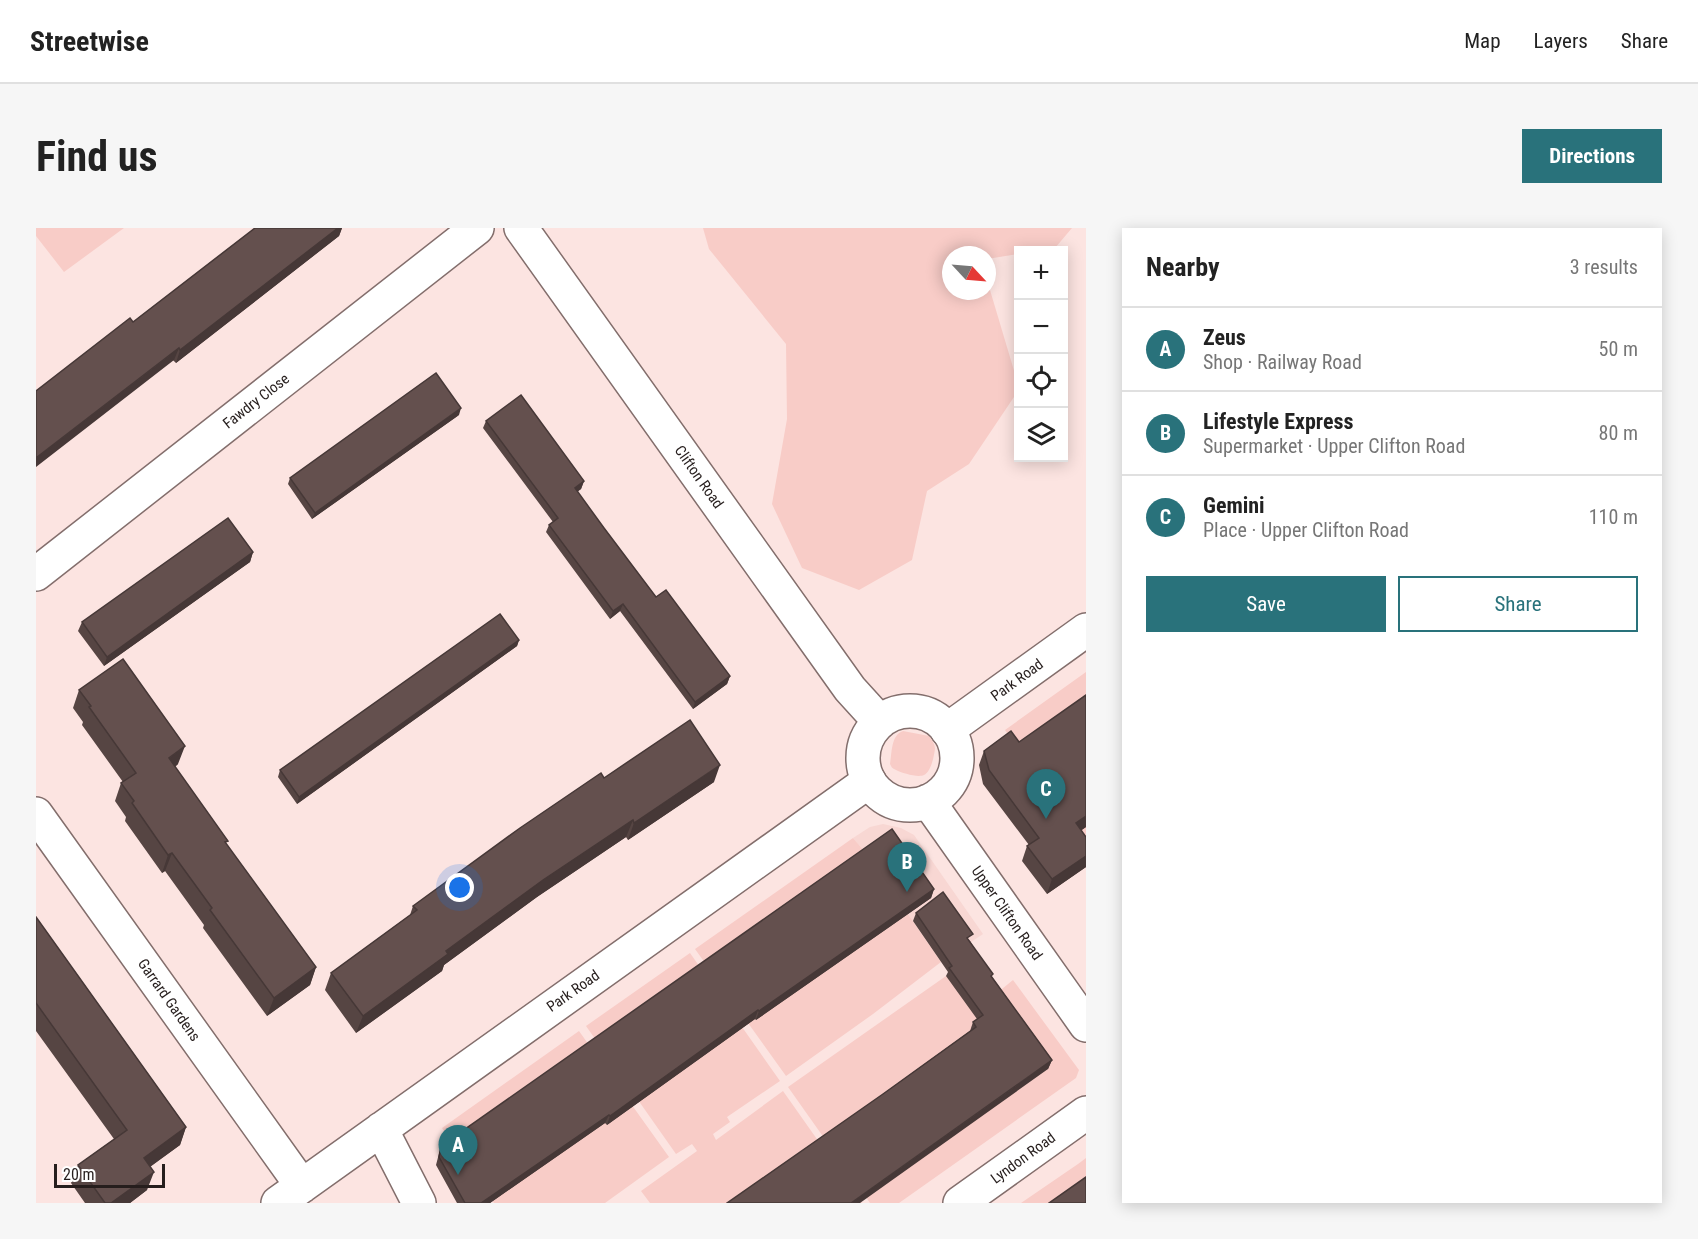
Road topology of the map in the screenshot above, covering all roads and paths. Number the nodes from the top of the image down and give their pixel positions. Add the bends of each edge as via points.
1 (477, 228) edge
2 (522, 228) edge
3 (36, 574) edge
4 (1086, 630) edge
5 (880, 722) junction
6 (947, 730) junction
7 (869, 781) junction
8 (928, 801) junction
9 (36, 814) edge
10 (1086, 1025) edge
11 (1086, 1113) edge
12 (381, 1129) junction
13 (290, 1195) edge
14 (419, 1203) edge
15 (960, 1203) edge

1 - 3 street, Fawdry Close
2 - 5 street, Clifton Road via 850,689
4 - 6 street, Park Road
5 - 6 street via 893,714 912,711 931,716
5 - 7 street via 864,749
6 - 8 street via 955,744 954,775 946,788
7 - 8 street via 879,793 898,804
7 - 12 street, Park Road
8 - 10 street, Upper Clifton Road
9 - 13 street, Garrard Gardens
11 - 15 street, Lyndon Road
12 - 13 street, Park Road
12 - 14 street

